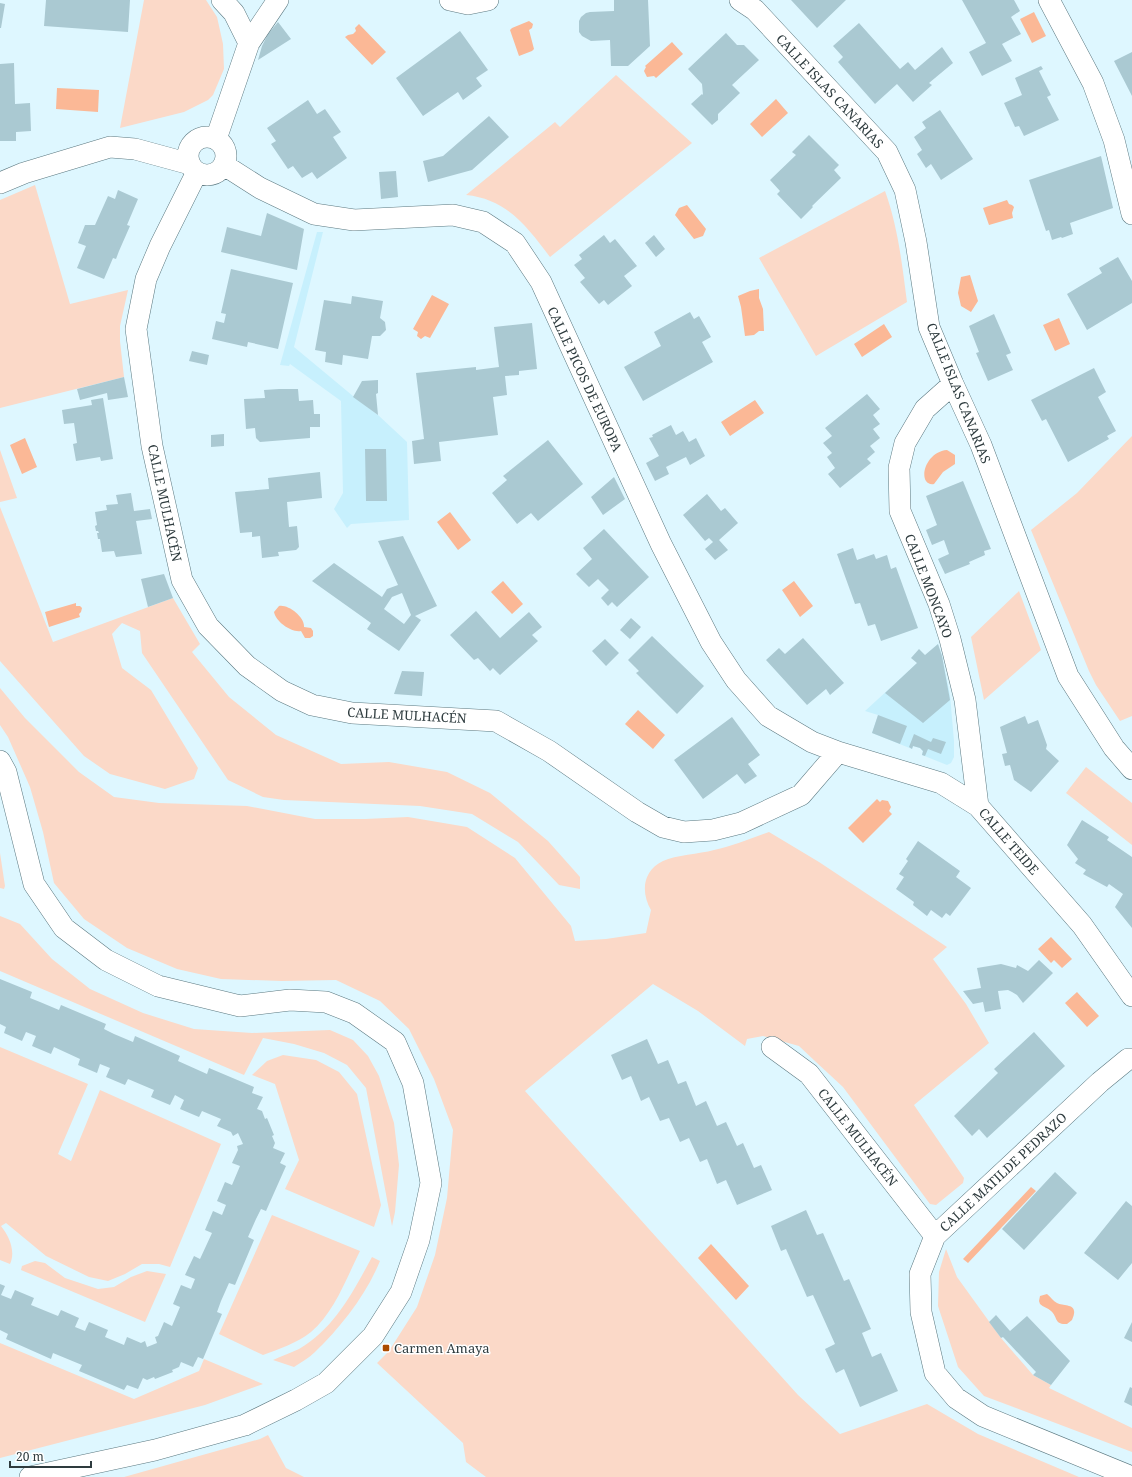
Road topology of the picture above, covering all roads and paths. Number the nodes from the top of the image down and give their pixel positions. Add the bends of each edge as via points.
1 (222, 0) edge
2 (278, 0) edge
3 (450, 0) edge
4 (488, 0) edge
5 (740, 0) edge
6 (1049, 0) edge
7 (249, 43) junction
8 (216, 139) junction
9 (224, 165) junction
10 (193, 168) junction
11 (0, 183) edge
12 (1132, 214) edge
13 (953, 384) junction
14 (838, 752) junction
15 (0, 761) edge
16 (1132, 769) edge
17 (978, 806) junction
18 (1132, 996) edge
19 (772, 1047) dead end
20 (1132, 1059) edge
21 (936, 1236) junction
22 (30, 1477) edge
23 (1132, 1477) edge

1 - 7 street via 234,13
2 - 7 street
3 - 4 street via 468,4
5 - 13 street, CALLE ISLAS CANARIAS via 755,10 886,152 905,190 929,327
6 - 12 street via 1093,83 1114,140
7 - 8 street
8 - 9 street via 226,150 227,158
8 - 10 street via 207,136 198,138 191,145 188,154
9 - 10 street via 219,172 211,175 202,175
9 - 14 street, CALLE PICOS DE EUROPA via 260,188 314,214 354,220 453,214 484,222 515,243 541,282 661,544 719,655 736,680 768,716 812,742
10 - 11 street via 135,149 110,148 24,173
10 - 14 street, CALLE MULHACÉN via 146,279 136,329 152,446 182,580 208,626 247,666 282,691 312,705 352,713 496,721 549,751 637,812 663,827 684,832 713,830 741,823 801,795
13 - 16 street, CALLE ISLAS CANARIAS via 981,445 1068,676 1114,748
13 - 17 street, CALLE MONCAYO via 925,409 905,443 899,468 900,511 939,604 950,639 965,700
14 - 17 street, CALLE TEIDE via 941,783
15 - 22 street via 6,772 34,884 64,928 106,960 158,986 240,1006 290,1000 326,1002 354,1013 395,1042 413,1083 431,1183 418,1240 401,1292 373,1336 326,1383 245,1425 155,1450
17 - 18 street, CALLE TEIDE via 1082,925
19 - 21 street, CALLE MULHACÉN via 809,1074
20 - 21 street, CALLE MATILDE PEDRAZO via 1128,1059 1100,1082
21 - 23 street, CALLE MATILDE PEDRAZO via 920,1274 921,1312 935,1372 956,1398 983,1416

